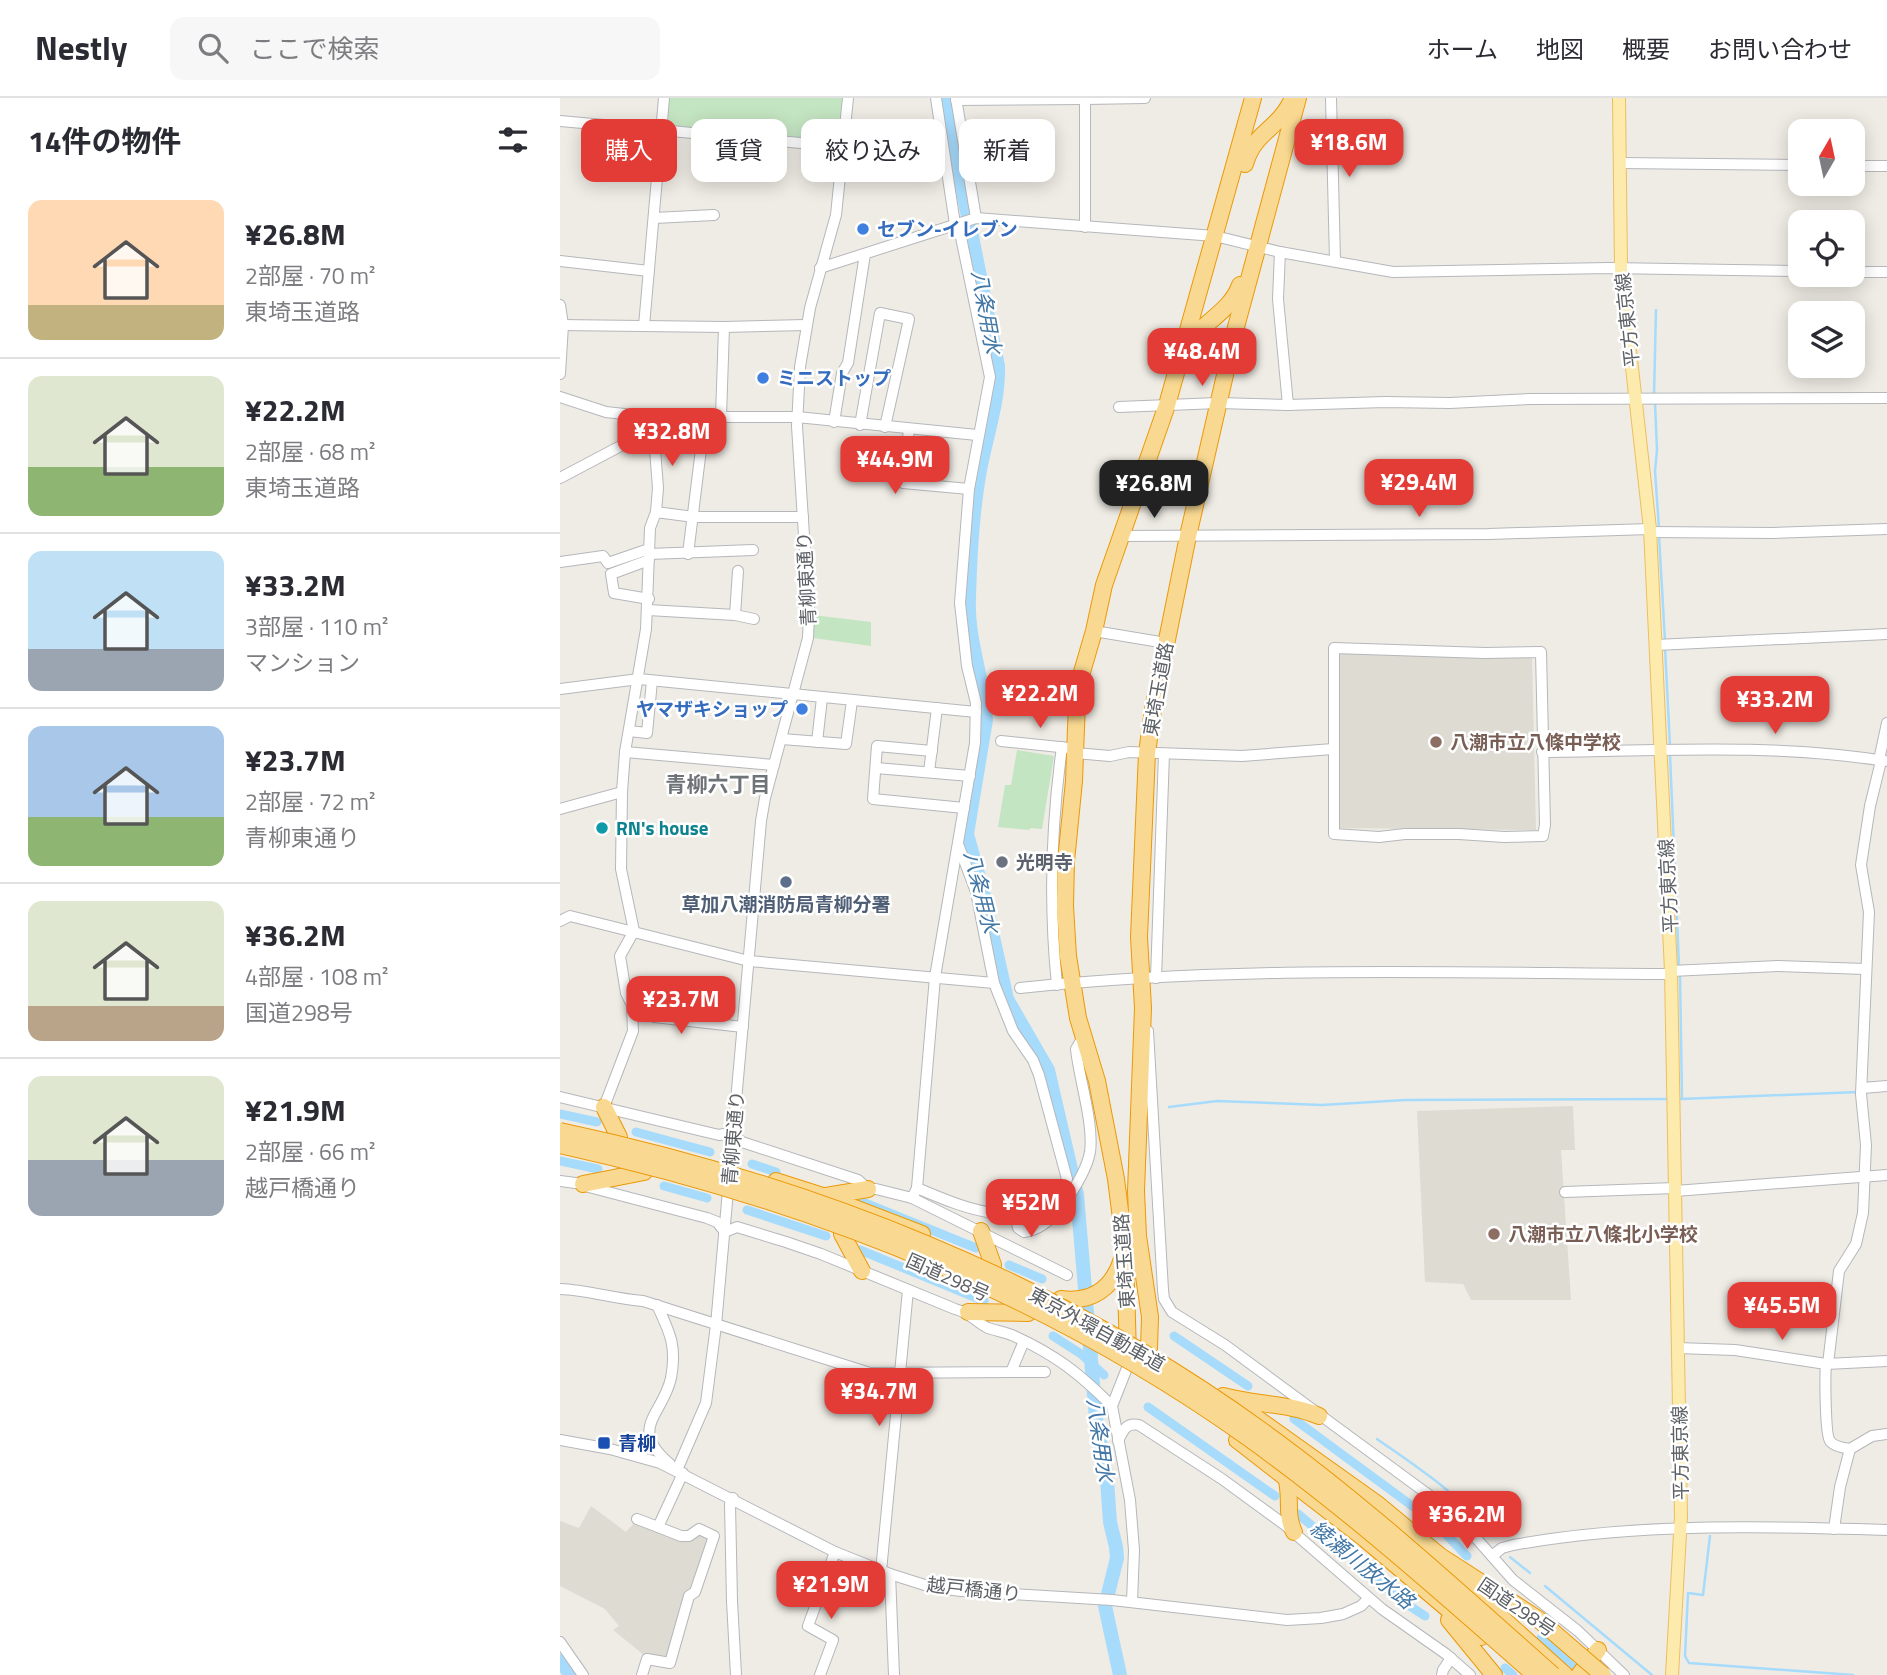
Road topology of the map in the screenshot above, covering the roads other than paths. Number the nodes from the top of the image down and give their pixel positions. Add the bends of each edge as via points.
1 (664, 98) edge
2 (848, 98) edge
3 (936, 98) edge
4 (1145, 98) edge
5 (1253, 98) edge
6 (1295, 98) edge
7 (1331, 98) edge
8 (1619, 98) edge
9 (956, 99) edge
10 (1079, 99) edge
11 (663, 119) edge
12 (846, 119) edge
13 (939, 119) edge
14 (560, 121) edge
15 (581, 123) edge
16 (677, 131) edge
17 (801, 144) edge
18 (945, 162) edge
19 (1620, 163) junction
20 (1788, 165) edge
21 (1866, 166) edge
22 (1887, 166) edge
23 (657, 182) edge
24 (839, 182) edge
25 (714, 215) dead end
26 (653, 218) junction
27 (974, 218) junction
28 (956, 224) junction
29 (1085, 227) junction
30 (1214, 236) junction
31 (1259, 247) junction
32 (1280, 252) junction
33 (866, 254) junction
34 (560, 261) edge
35 (1335, 261) junction
36 (820, 268) junction
37 (1621, 269) junction
38 (649, 271) junction
39 (1788, 271) edge
40 (1865, 272) edge
41 (1887, 272) edge
42 (560, 305) edge
43 (562, 325) edge
44 (806, 325) junction
45 (644, 326) junction
46 (724, 327) junction
47 (1183, 350) junction
48 (560, 374) edge
49 (560, 397) edge
50 (1887, 398) edge
51 (1636, 400) junction
52 (1218, 403) junction
53 (1167, 405) junction
54 (1287, 405) junction
55 (1119, 407) dead end
56 (705, 417) junction
57 (797, 417) junction
58 (721, 418) junction
59 (656, 420) junction
60 (834, 422) junction
61 (860, 425) junction
62 (885, 427) junction
63 (909, 429) junction
64 (977, 435) junction
65 (560, 478) edge
66 (969, 489) junction
67 (656, 512) junction
68 (692, 517) junction
69 (803, 517) junction
70 (1887, 529) edge
71 (1651, 530) junction
72 (1120, 536) junction
73 (1188, 536) junction
74 (753, 550) dead end
75 (688, 553) junction
76 (649, 554) junction
77 (560, 562) edge
78 (738, 571) dead end
79 (648, 605) junction
80 (735, 615) junction
81 (754, 619) dead end
82 (1094, 631) junction
83 (1887, 634) edge
84 (1166, 643) junction
85 (1656, 645) junction
86 (639, 679) junction
87 (652, 681) junction
88 (561, 686) edge
89 (793, 695) junction
90 (822, 698) junction
91 (852, 701) junction
92 (937, 708) junction
93 (976, 712) junction
94 (1887, 723) edge
95 (629, 732) junction
96 (782, 739) junction
97 (1001, 741) dead end
98 (817, 742) junction
99 (1333, 749) junction
100 (1071, 750) junction
101 (932, 751) junction
102 (1660, 751) junction
103 (625, 752) junction
104 (1542, 752) junction
105 (1156, 754) junction
106 (1882, 761) edge
107 (774, 765) junction
108 (876, 768) junction
109 (929, 772) junction
110 (970, 776) junction
111 (622, 792) junction
112 (964, 808) junction
113 (560, 809) edge
114 (958, 844) junction
115 (560, 921) edge
116 (634, 931) junction
117 (749, 961) junction
118 (1865, 969) junction
119 (1671, 972) junction
120 (935, 977) junction
121 (1149, 978) junction
122 (994, 983) junction
123 (1064, 985) junction
124 (1020, 988) dead end
125 (632, 1005) junction
126 (1143, 1008) junction
127 (743, 1027) junction
128 (1083, 1037) junction
129 (1887, 1086) edge
130 (1862, 1088) junction
131 (560, 1097) edge
132 (604, 1107) junction
133 (560, 1124) edge
134 (734, 1128) junction
135 (560, 1131) edge
136 (619, 1137) junction
137 (560, 1145) edge
138 (560, 1152) edge
139 (730, 1168) junction
140 (644, 1172) junction
141 (1887, 1175) edge
142 (1865, 1177) junction
143 (560, 1181) edge
144 (583, 1184) junction
145 (868, 1189) junction
146 (1675, 1190) junction
147 (1564, 1192) dead end
148 (915, 1193) junction
149 (728, 1195) junction
150 (823, 1196) junction
151 (1015, 1214) junction
152 (981, 1231) junction
153 (725, 1232) junction
154 (842, 1234) junction
155 (1125, 1250) junction
156 (993, 1265) junction
157 (862, 1270) junction
158 (1067, 1275) dead end
159 (560, 1289) edge
160 (908, 1290) junction
161 (1062, 1299) junction
162 (657, 1305) junction
163 (968, 1312) junction
164 (1028, 1313) junction
165 (716, 1325) junction
166 (1128, 1337) junction
167 (1024, 1341) junction
168 (1677, 1348) junction
169 (1149, 1349) junction
170 (1887, 1361) edge
171 (1827, 1364) junction
172 (1127, 1368) junction
173 (899, 1372) junction
174 (1011, 1372) junction
175 (1045, 1372) dead end
176 (1223, 1396) junction
177 (1112, 1406) junction
178 (1319, 1416) junction
179 (1887, 1434) edge
180 (560, 1440) edge
181 (1118, 1441) junction
182 (1850, 1449) junction
183 (680, 1472) junction
184 (1286, 1477) junction
185 (733, 1499) junction
186 (1394, 1518) junction
187 (637, 1519) dead end
188 (659, 1527) junction
189 (1833, 1528) junction
190 (1681, 1530) junction
191 (1887, 1531) edge
192 (1294, 1532) junction
193 (835, 1552) junction
194 (1492, 1556) junction
195 (886, 1572) junction
196 (1427, 1593) junction
197 (1369, 1598) junction
198 (1132, 1602) junction
199 (560, 1642) edge
200 (1598, 1650) junction
201 (1451, 1658) junction
202 (1491, 1672) edge
203 (583, 1675) edge
204 (642, 1675) edge
205 (736, 1675) edge
206 (820, 1675) edge
207 (894, 1675) edge
208 (1442, 1675) edge
209 (1469, 1675) edge
210 (1525, 1675) edge
211 (1535, 1675) edge
212 (1553, 1675) edge
213 (1565, 1675) edge
214 (1579, 1675) edge
215 (1603, 1675) edge
216 (1624, 1675) edge
217 (1672, 1675) edge

1 - 11 street
2 - 12 street, 青柳東通り
3 - 13 street
4 - 10 street
5 - 30 highway, 東埼玉道路
6 - 30 highway via 1251,146 1226,224
6 - 31 highway, 東埼玉道路
7 - 35 street
8 - 19 main road, 平方東京線
9 - 10 street
9 - 27 street
10 - 29 street
14 - 15 street
16 - 17 street
18 - 28 street
19 - 20 street
19 - 37 main road, 平方東京線
21 - 22 street
23 - 26 street
24 - 36 street, 青柳東通り
25 - 26 street
26 - 38 street
27 - 28 street
27 - 29 street
28 - 33 street
28 - 64 street via 989,377
29 - 30 street
30 - 31 street
30 - 47 highway, 東埼玉道路
31 - 32 street
31 - 47 highway via 1249,258 1233,301 1198,330
31 - 52 highway, 東埼玉道路
32 - 35 street
32 - 54 street via 1278,299
33 - 36 street
33 - 60 street
34 - 38 street
35 - 37 street via 1393,272
36 - 44 street, 青柳東通り
37 - 39 street
37 - 51 main road, 平方東京線
38 - 45 street
40 - 41 street
42 - 43 street
43 - 45 street
43 - 48 street
44 - 46 street
44 - 57 street, 青柳東通り
45 - 46 street
46 - 58 street
47 - 53 highway, 東埼玉道路
49 - 59 street via 606,412
50 - 51 street
51 - 54 street
51 - 71 main road, 平方東京線
52 - 53 street
52 - 54 street
52 - 73 highway, 東埼玉道路
53 - 55 street
53 - 72 highway, 東埼玉道路
56 - 58 street
56 - 59 street via 670,414
56 - 68 street
57 - 58 street
57 - 60 street
57 - 69 street, 青柳東通り
59 - 65 street via 630,440
59 - 67 street
60 - 61 street
61 - 62 street
61 - 62 street via 880,313 909,319
62 - 63 street
63 - 64 street
63 - 66 street via 903,483
64 - 66 street
66 - 93 street via 961,615
67 - 68 street
67 - 76 street
68 - 69 street
68 - 75 street
69 - 89 street, 青柳東通り via 810,627
70 - 71 street via 1772,533
71 - 73 street
71 - 85 main road, 平方東京線
72 - 73 street
72 - 82 highway, 東埼玉道路
73 - 84 highway, 東埼玉道路
74 - 75 street
75 - 76 street
76 - 77 street via 608,563 603,556
76 - 79 street
76 - 79 street via 611,574 614,593
78 - 80 street
79 - 80 street
79 - 86 street
80 - 81 street
82 - 84 street
82 - 100 highway, 東埼玉道路 via 1082,672
83 - 85 street
84 - 105 highway, 東埼玉道路 via 1153,709
85 - 102 main road, 平方東京線
86 - 87 street
86 - 88 street
86 - 95 street
87 - 89 street
87 - 95 street via 647,733
89 - 90 street
89 - 96 street, 青柳東通り
90 - 91 street
90 - 98 street
91 - 92 street
91 - 98 street via 846,744
92 - 93 street
92 - 101 street
93 - 110 street
94 - 106 street
95 - 103 street
96 - 98 street
96 - 107 street, 青柳東通り
97 - 100 street
99 - 104 street via 1335,834 1379,837 1543,835
99 - 104 street via 1334,648 1541,652
99 - 105 street via 1242,756
100 - 105 street via 1110,756
100 - 123 highway, 東埼玉道路
101 - 108 street via 877,746
101 - 109 street
102 - 104 street
102 - 106 street via 1802,752
102 - 119 main road, 平方東京線
103 - 107 street
103 - 111 street
105 - 121 highway, 東埼玉道路 via 1139,937
106 - 118 street via 1861,865 1869,912
107 - 117 street, 青柳東通り via 763,810
108 - 109 street
108 - 112 street via 873,799
109 - 110 street
110 - 112 street
111 - 113 street
111 - 116 street via 621,869
112 - 114 street
114 - 120 street
114 - 122 street via 973,880
115 - 116 street via 570,916
116 - 117 street
116 - 125 street via 620,956
117 - 120 street
117 - 127 street, 青柳東通り
118 - 119 street via 1778,966
118 - 130 street
119 - 121 street
119 - 146 main road, 平方東京線
120 - 122 street
120 - 148 street
121 - 123 street
121 - 126 highway, 東埼玉道路
122 - 151 street via 1013,1031 1039,1075 1066,1179 1045,1205
123 - 124 street
123 - 128 highway, 東埼玉道路
125 - 127 street via 654,1017
125 - 132 street via 634,1031
126 - 169 highway, 東埼玉道路 via 1136,1201 1150,1317
126 - 178 street via 1164,1299 1172,1312 1225,1345
127 - 134 street, 青柳東通り
128 - 151 street via 1076,1049 1090,1139 1088,1160 1066,1201 1047,1223 1024,1232 1018,1228
128 - 155 highway, 東埼玉道路 via 1104,1115
129 - 130 street
130 - 142 street
131 - 132 street
132 - 134 street via 719,1135
132 - 136 highway
133 - 136 highway, 国道298号
134 - 139 street, 青柳東通り
134 - 145 street via 742,1142 858,1180
135 - 212 highway, 東京外環自動車道, bridge via 682,1160 816,1201 926,1244 1067,1310 1177,1374 1282,1446
136 - 139 highway, 国道298号
137 - 211 highway, 東京外環自動車道, bridge via 704,1181 826,1220 930,1261 1062,1324 1248,1438 1363,1527
138 - 140 highway, 国道298号
139 - 149 street, 青柳東通り
139 - 150 highway, 国道298号
140 - 144 highway
140 - 149 highway, 国道298号
141 - 142 street
142 - 146 street
142 - 171 street via 1860,1232 1837,1280
143 - 144 street
144 - 153 street via 707,1218
145 - 148 street
145 - 150 highway
146 - 147 street
146 - 168 main road, 平方東京線
148 - 151 street via 972,1210
148 - 152 street
149 - 153 street, 青柳東通り
149 - 154 highway, 国道298号
150 - 156 highway, 国道298号
152 - 156 highway
152 - 158 street
153 - 157 street via 747,1229
153 - 165 street, 青柳東通り
154 - 157 highway
154 - 164 highway, 国道298号
155 - 161 highway via 1107,1287 1087,1299
155 - 166 highway, 東埼玉道路
156 - 161 highway, 国道298号
157 - 160 street
159 - 162 street
160 - 163 street
160 - 173 street
161 - 166 highway, 国道298号
162 - 165 street
162 - 183 street via 673,1338 671,1376 654,1413 649,1438
163 - 164 highway
163 - 167 street via 982,1325
164 - 172 highway, 国道298号
165 - 173 street via 870,1373
165 - 183 street, 青柳東通り via 706,1403
166 - 169 highway, 国道298号
166 - 172 highway, 東埼玉道路
167 - 174 street
167 - 177 street via 1074,1369
168 - 171 street via 1735,1350
168 - 190 main road, 平方東京線
169 - 172 highway
169 - 176 highway, 国道298号
170 - 171 street
171 - 182 street via 1828,1439
172 - 177 street
172 - 184 highway, 国道298号 via 1214,1423
173 - 174 street
173 - 195 street
174 - 175 street
176 - 178 highway
176 - 186 highway, 国道298号 via 1288,1438
177 - 181 street
178 - 194 street via 1433,1498
179 - 182 street via 1872,1436
180 - 183 street, 越戸橋通り via 619,1451
181 - 192 street via 1126,1427 1139,1425
181 - 198 street via 1133,1529
182 - 189 street
183 - 185 street, 越戸橋通り
183 - 188 street, 青柳東通り
184 - 192 highway
184 - 196 highway, 国道298号
185 - 193 street, 越戸橋通り
185 - 205 street
186 - 213 highway, 国道298号
186 - 215 highway, 国道298号, bridge via 1440,1556 1538,1619
187 - 188 street
188 - 204 street via 681,1536 699,1529 714,1536 695,1592 689,1596 670,1663 647,1660
189 - 190 street
189 - 191 street
190 - 194 street via 1570,1535 1507,1546
190 - 217 main road, 平方東京線
192 - 197 street
193 - 195 street, 越戸橋通り
193 - 206 street via 808,1626 832,1640
194 - 200 street via 1513,1580
195 - 198 street, 越戸橋通り via 961,1591
195 - 207 street
196 - 202 highway, 国道298号
196 - 210 highway, 国道298号
197 - 198 street, 越戸橋通り via 1354,1610 1306,1620
197 - 201 street
199 - 203 street
200 - 214 highway
200 - 216 street
201 - 208 street
201 - 209 street

